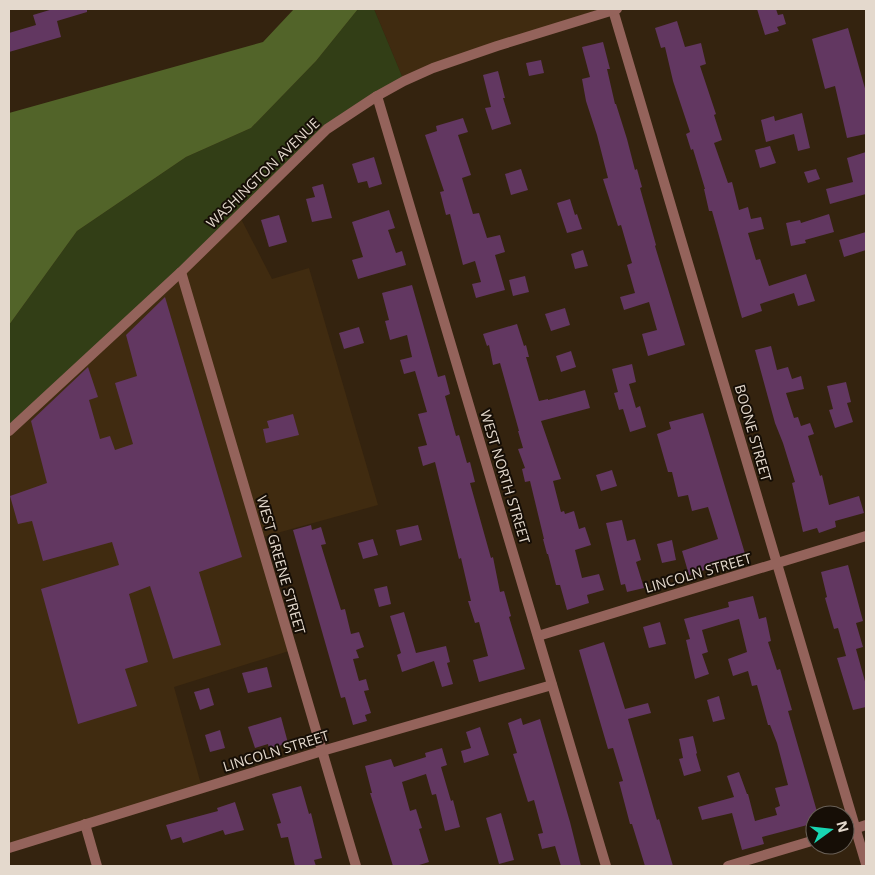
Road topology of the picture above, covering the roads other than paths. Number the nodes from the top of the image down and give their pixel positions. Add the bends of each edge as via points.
1 (615, 9) edge
2 (377, 96) junction
3 (181, 272) junction
4 (9, 431) edge
5 (866, 536) edge
6 (777, 564) junction
7 (538, 636) junction
8 (552, 685) junction
9 (322, 750) junction
10 (85, 824) junction
11 (866, 825) edge
12 (856, 828) junction
13 (805, 843) edge
14 (9, 848) edge
15 (866, 864) edge
16 (97, 866) edge
17 (356, 866) edge
18 (606, 866) edge
19 (728, 866) edge

1 - 2 street, WASHINGTON AVENUE via 433,68
1 - 6 street, BOONE STREET
2 - 3 street, WASHINGTON AVENUE via 327,129
2 - 7 street, WEST NORTH STREET
3 - 4 street, WASHINGTON AVENUE
3 - 9 street, WEST GREENE STREET
5 - 6 street, LINCOLN STREET
6 - 7 street, LINCOLN STREET
6 - 12 street, BOONE STREET
7 - 8 street, WEST NORTH STREET
8 - 9 street, LINCOLN STREET
8 - 18 street, WEST NORTH STREET
9 - 10 street, LINCOLN STREET
9 - 17 street, WEST GREENE STREET
10 - 14 street, LINCOLN STREET
10 - 16 street
11 - 12 street
12 - 15 street, BOONE STREET
13 - 19 street

